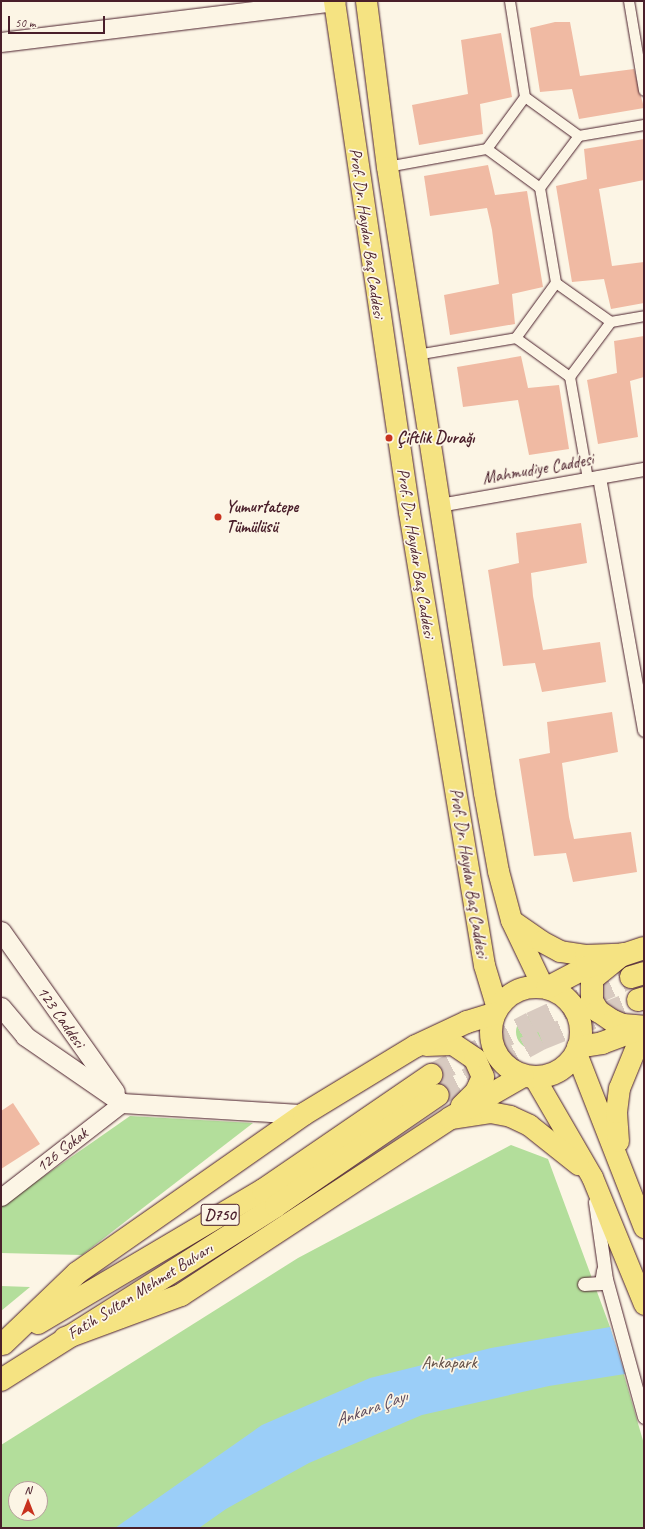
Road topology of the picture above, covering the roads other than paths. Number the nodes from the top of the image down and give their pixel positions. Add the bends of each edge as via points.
1 (334, 1) edge
2 (366, 1) edge
3 (510, 1) edge
4 (629, 1) edge
5 (1, 42) edge
6 (644, 91) edge
7 (525, 97) junction
8 (644, 125) edge
9 (579, 136) junction
10 (487, 149) junction
11 (387, 167) junction
12 (540, 188) junction
13 (556, 283) junction
14 (644, 316) edge
15 (610, 322) junction
16 (516, 338) junction
17 (416, 355) junction
18 (570, 377) junction
19 (644, 469) edge
20 (593, 478) junction
21 (438, 505) junction
22 (644, 730) edge
23 (511, 920) junction
24 (1, 931) edge
25 (644, 948) edge
26 (623, 954) junction
27 (545, 988) junction
28 (1, 1007) edge
29 (496, 1011) junction
30 (644, 1027) edge
31 (416, 1046) junction
32 (577, 1050) junction
33 (529, 1076) junction
34 (122, 1103) junction
35 (304, 1114) junction
36 (450, 1118) junction
37 (620, 1161) junction
38 (591, 1176) junction
39 (1, 1197) edge
40 (644, 1227) edge
41 (604, 1266) junction
42 (584, 1284) dead end
43 (644, 1304) edge
44 (65, 1338) junction
45 (2, 1344) edge
46 (1, 1380) edge
47 (644, 1417) edge

1 - 5 main road
1 - 29 main road, Prof. Dr. Haydar Baş Caddesi via 409,512 484,965
2 - 11 main road, Prof. Dr. Haydar Baş Caddesi
3 - 7 street
4 - 6 street
7 - 9 street
7 - 10 street
8 - 9 street
9 - 12 street
10 - 11 street
10 - 12 street
11 - 17 main road, Prof. Dr. Haydar Baş Caddesi
12 - 13 street
13 - 15 street
13 - 16 street
14 - 15 street
15 - 18 street
16 - 17 street
16 - 18 street
17 - 21 main road, Prof. Dr. Haydar Baş Caddesi
18 - 20 street
19 - 20 street, Mahmudiye Caddesi
20 - 21 street, Mahmudiye Caddesi
20 - 22 street
21 - 23 main road, Prof. Dr. Haydar Baş Caddesi via 484,793 498,871
23 - 26 main road via 560,951 585,955
23 - 27 main road, Prof. Dr. Haydar Baş Caddesi
24 - 34 main road, 123 Caddesi
25 - 26 highway
26 - 27 highway via 587,967
26 - 30 highway via 592,979 592,1001 598,1011 613,1021 623,1025
27 - 29 highway via 519,989 506,997
27 - 32 highway via 570,1002 578,1014 581,1027
28 - 34 main road, 123 Caddesi via 25,1036
29 - 31 highway
29 - 33 highway via 490,1035 493,1048 510,1070
30 - 32 highway
30 - 37 main road via 619,1088 616,1112
31 - 35 highway
31 - 36 highway via 453,1044 475,1059 483,1077 476,1092
32 - 33 highway via 567,1065 554,1074
32 - 37 main road
33 - 36 highway
33 - 38 main road
34 - 35 main road
34 - 39 street, 126 Sokak
35 - 45 highway via 77,1273
36 - 38 main road via 490,1112 510,1116 554,1143
36 - 44 highway via 181,1295
37 - 40 main road
38 - 41 street
38 - 43 main road
41 - 42 street via 600,1283
41 - 47 street
44 - 45 highway, Fatih Sultan Mehmet Bulvarı / D750 via 276,1206 434,1085 263,1190
44 - 46 highway, Fatih Sultan Mehmet Bulvarı / D750

